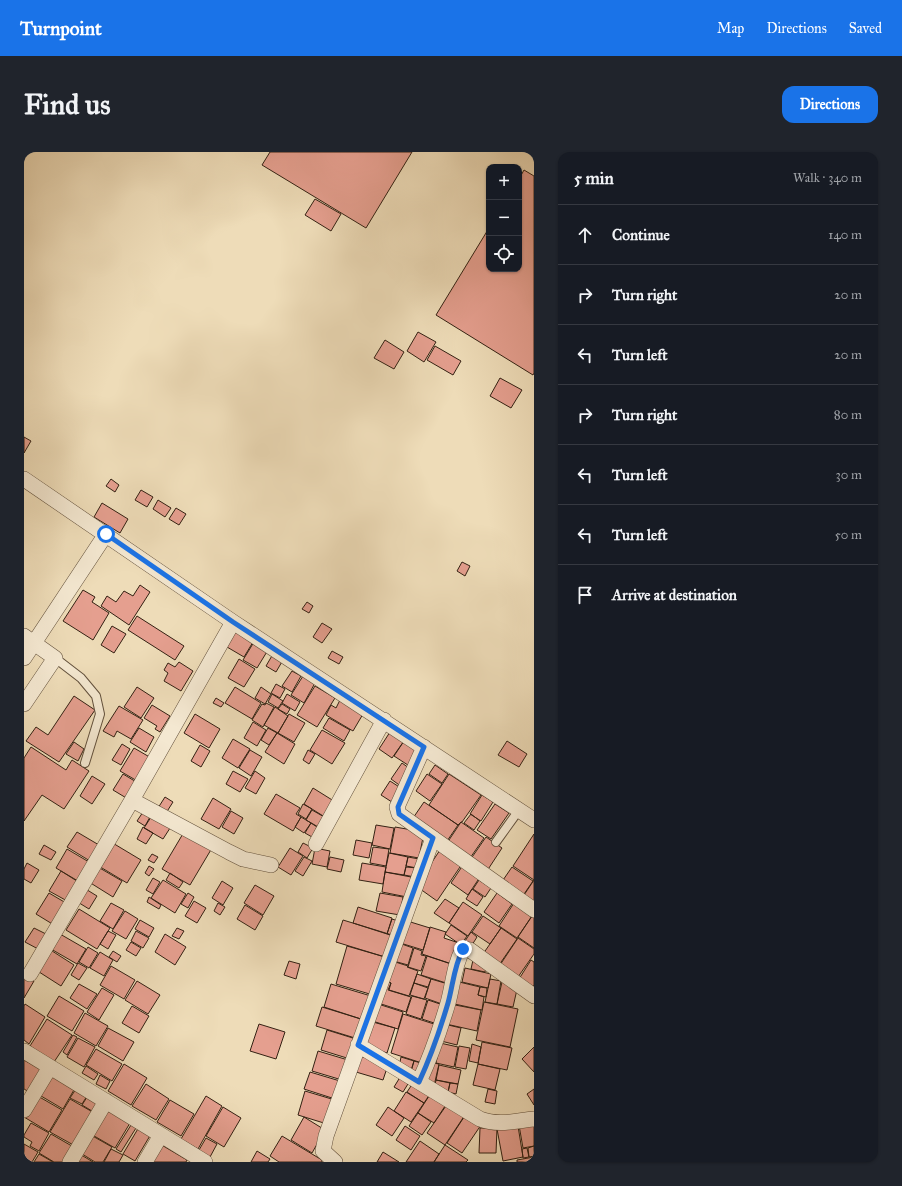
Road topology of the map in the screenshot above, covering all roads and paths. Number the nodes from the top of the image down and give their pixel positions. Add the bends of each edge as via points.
1 (24, 479) edge
2 (106, 534) junction
3 (233, 622) junction
4 (29, 640) edge
5 (24, 658) edge
6 (55, 658) junction
7 (24, 704) edge
8 (384, 720) junction
9 (424, 747) junction
10 (85, 763) dead end
11 (132, 800) junction
12 (519, 810) junction
13 (534, 820) edge
14 (433, 838) junction
15 (496, 842) dead end
16 (316, 844) dead end
17 (271, 865) dead end
18 (534, 910) edge
19 (30, 974) dead end
20 (534, 996) edge
21 (358, 1045) junction
22 (24, 1051) edge
23 (50, 1067) junction
24 (419, 1082) junction
25 (106, 1101) junction
26 (24, 1110) edge
27 (534, 1119) edge
28 (161, 1135) junction
29 (70, 1162) edge
30 (145, 1162) edge
31 (205, 1162) edge
32 (335, 1162) edge

1 - 2 street
2 - 3 street
2 - 4 street
3 - 8 street
3 - 11 street
4 - 5 street
4 - 6 street
6 - 7 street
6 - 10 lane via 81,678 96,696 100,714
8 - 9 street
8 - 16 street
9 - 12 street
9 - 14 street via 398,807 399,814
11 - 17 street via 243,859
11 - 19 street
12 - 13 street
12 - 15 lane
14 - 18 street
14 - 21 street
20 - 24 street via 470,950 463,949 458,958 439,1033
21 - 24 street
21 - 32 street via 323,1151
22 - 23 street
23 - 25 street
23 - 26 street
24 - 27 street via 489,1123
25 - 28 street
25 - 29 street
28 - 30 street
28 - 31 street

